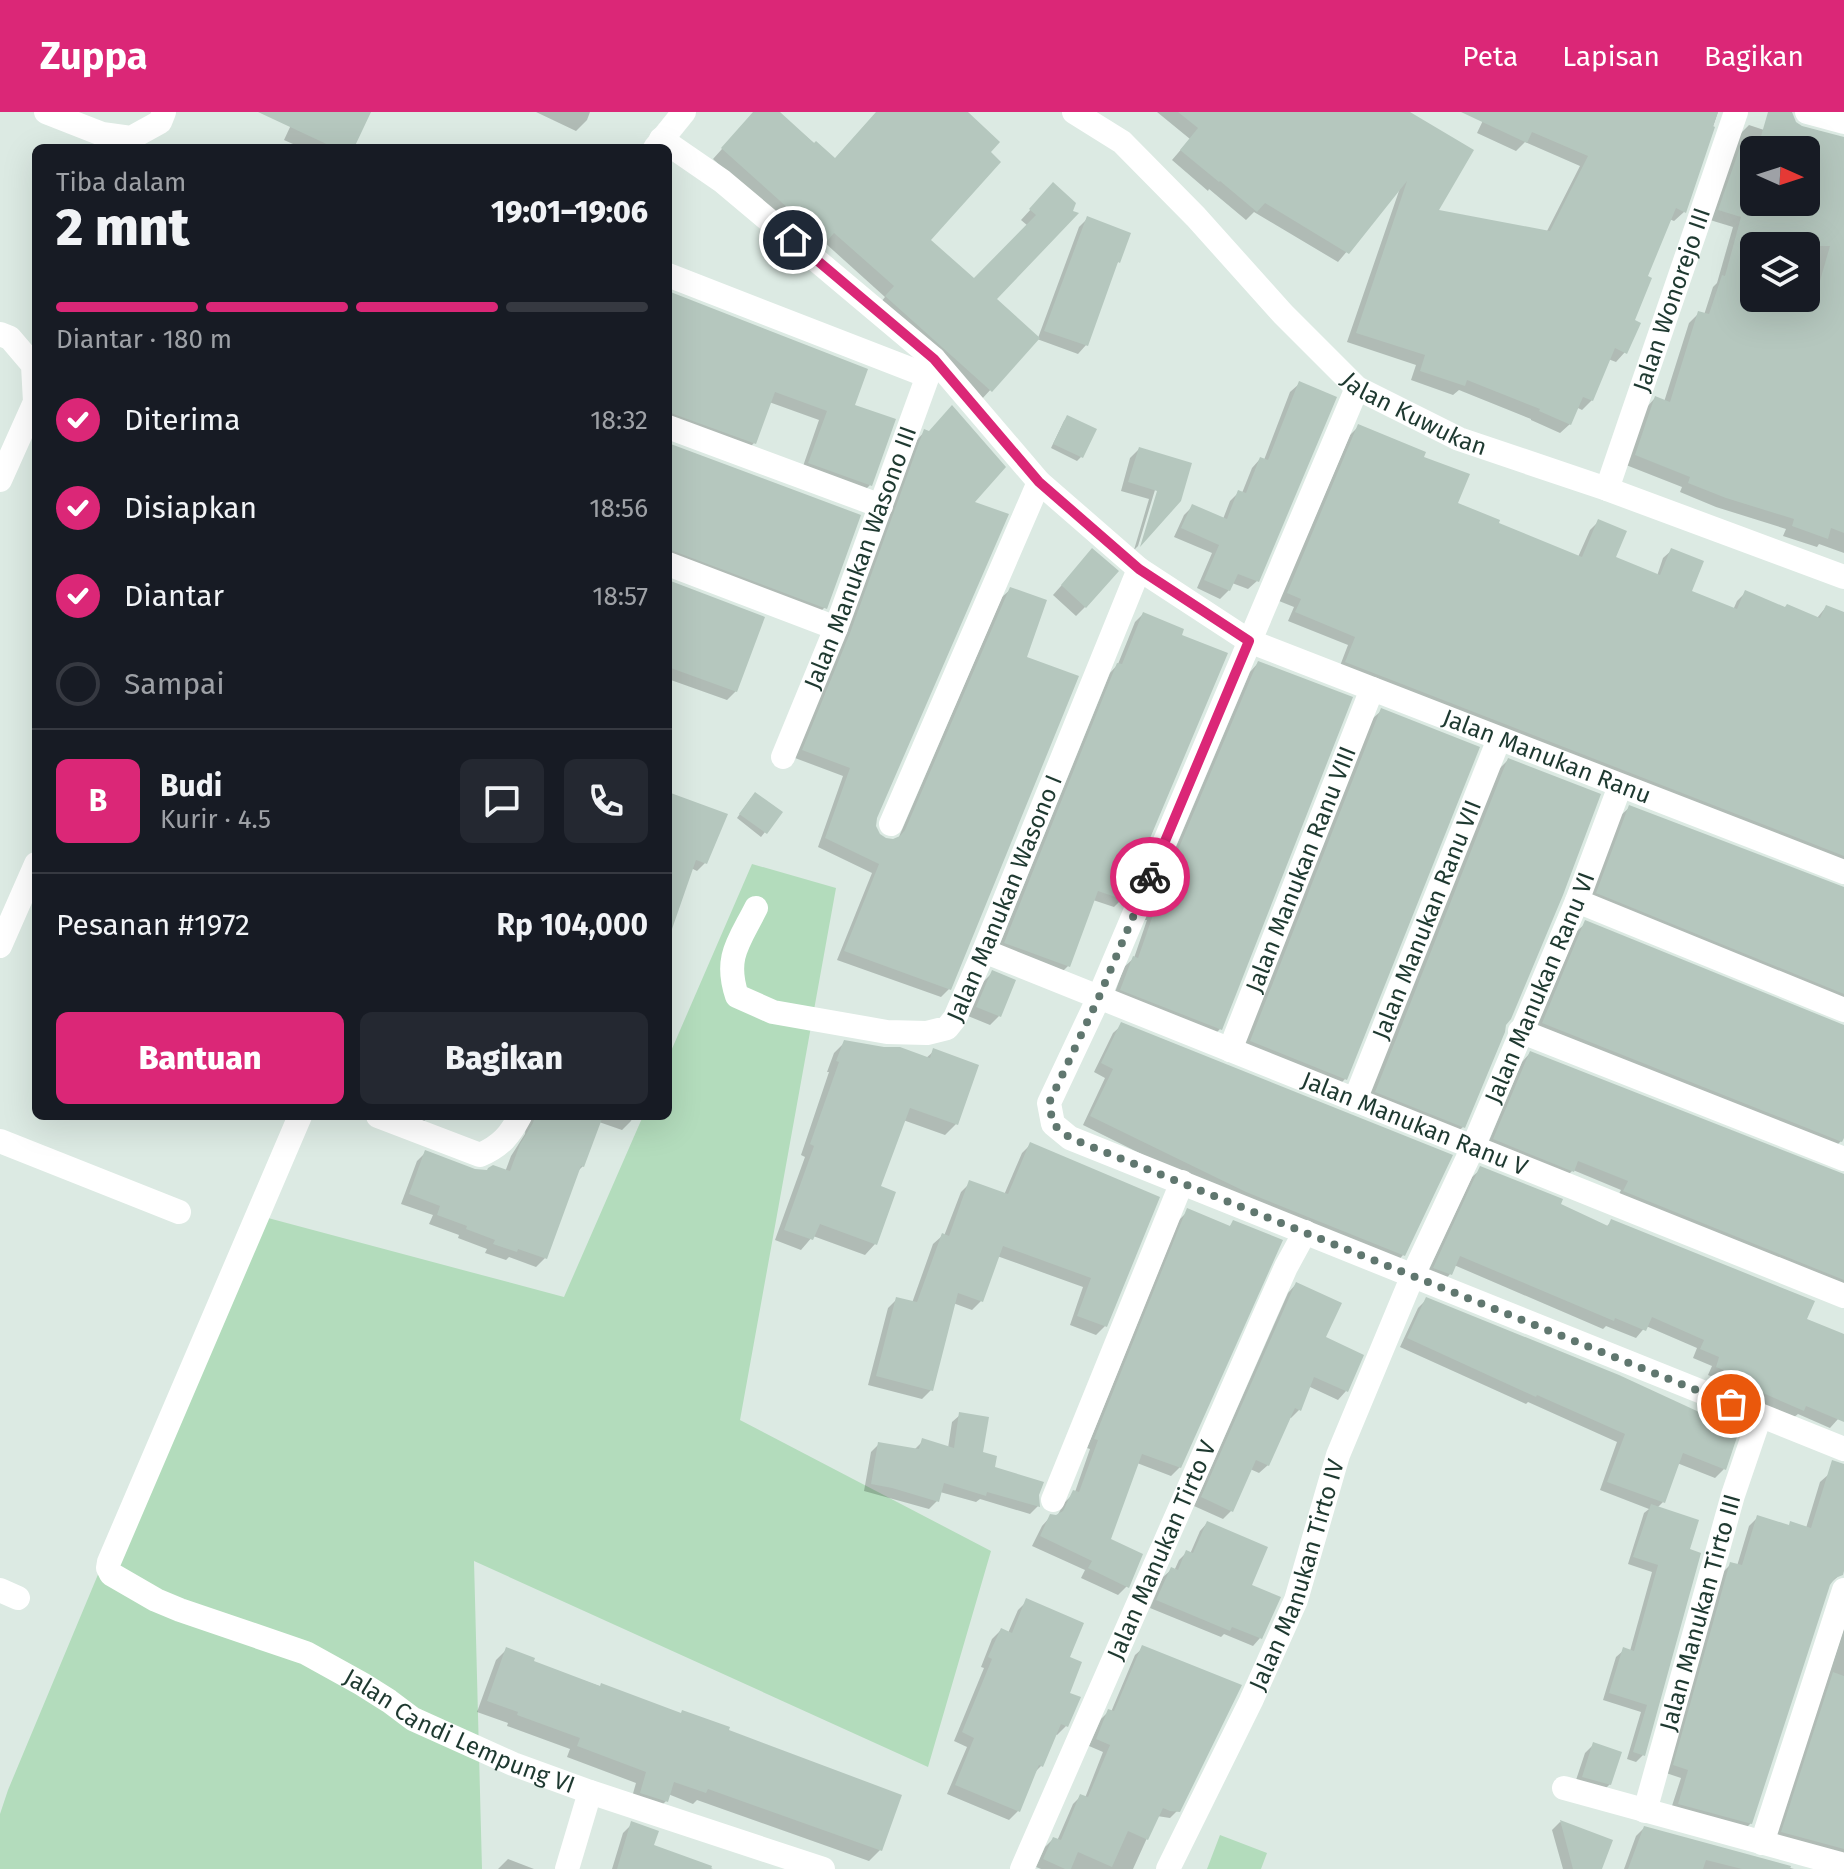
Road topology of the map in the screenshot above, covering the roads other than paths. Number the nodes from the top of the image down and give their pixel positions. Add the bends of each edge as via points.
1 (46, 112) edge
2 (164, 112) edge
3 (684, 112) edge
4 (1074, 112) edge
5 (1736, 112) edge
6 (1807, 112) edge
7 (1844, 122) edge
8 (658, 144) edge
9 (672, 152) edge
10 (672, 276) edge
11 (0, 334) edge
12 (32, 364) edge
13 (931, 368) junction
14 (1357, 388) junction
15 (32, 409) edge
16 (672, 428) edge
17 (0, 480) edge
18 (1039, 482) junction
19 (1607, 489) junction
20 (881, 506) junction
21 (672, 566) edge
22 (1139, 569) junction
23 (1844, 577) edge
24 (836, 628) junction
25 (1249, 641) junction
26 (1372, 689) junction
27 (1499, 739) junction
28 (783, 757) dead end
29 (1620, 786) junction
30 (891, 824) dead end
31 (1844, 872) edge
32 (32, 873) edge
33 (1577, 901) junction
34 (756, 908) dead end
35 (0, 946) edge
36 (984, 951) junction
37 (1099, 997) junction
38 (1844, 1010) edge
39 (1520, 1031) junction
40 (1230, 1050) junction
41 (1355, 1100) junction
42 (298, 1120) edge
43 (388, 1120) edge
44 (518, 1120) edge
45 (0, 1141) edge
46 (1473, 1147) junction
47 (1844, 1159) edge
48 (1182, 1182) junction
49 (179, 1212) dead end
50 (1305, 1232) junction
51 (1413, 1275) junction
52 (1844, 1296) edge
53 (1760, 1416) junction
54 (1844, 1449) edge
55 (1053, 1500) dead end
56 (1844, 1590) edge
57 (1564, 1788) dead end
58 (590, 1792) junction
59 (1645, 1811) junction
60 (1762, 1843) junction
61 (1844, 1865) edge
62 (567, 1869) edge
63 (823, 1869) edge
64 (1022, 1869) edge
65 (1168, 1869) edge

1 - 2 street via 102,134 131,138 160,122
3 - 8 street
4 - 14 street, Jalan Kuwukan via 1122,142
5 - 19 street, Jalan Wonorejo III
6 - 7 street
9 - 13 street, Jalan Manukan Ranu via 722,181
10 - 13 street
11 - 12 street
13 - 18 street, Jalan Manukan Ranu
13 - 20 street, Jalan Manukan Wasono III
14 - 19 street, Jalan Kuwukan via 1459,439
14 - 25 street
15 - 17 street
16 - 20 street
18 - 22 street, Jalan Manukan Ranu
18 - 30 street
19 - 23 street, Jalan Kuwukan
20 - 24 street, Jalan Manukan Wasono III
21 - 24 street
22 - 25 street, Jalan Manukan Ranu
22 - 36 street, Jalan Manukan Wasono I
24 - 28 street, Jalan Manukan Wasono III
25 - 26 street, Jalan Manukan Ranu
25 - 37 street
26 - 27 street, Jalan Manukan Ranu
26 - 40 street, Jalan Manukan Ranu VIII
27 - 29 street, Jalan Manukan Ranu
27 - 41 street, Jalan Manukan Ranu VII
29 - 31 street, Jalan Manukan Ranu
29 - 33 street, Jalan Manukan Ranu VI
32 - 35 street
33 - 38 street
33 - 39 street, Jalan Manukan Ranu VI
34 - 36 street, Jalan Manukan Wasono I via 732,956 731,978 737,996 773,1012 887,1032 947,1028
36 - 37 street, Jalan Manukan Ranu V
37 - 40 street, Jalan Manukan Ranu V
37 - 48 street via 1049,1103 1053,1124 1070,1138
39 - 46 street, Jalan Manukan Ranu VI
39 - 47 street
40 - 41 street, Jalan Manukan Ranu V
41 - 46 street, Jalan Manukan Ranu V
42 - 58 street, Jalan Candi Lempung VI via 108,1568 156,1600 306,1653 448,1736
43 - 44 street via 480,1155 496,1148
45 - 49 street
46 - 51 street, Jalan Manukan Ranu VI
46 - 52 street, Jalan Manukan Ranu V
48 - 50 street
48 - 55 street
50 - 51 street
50 - 64 street, Jalan Manukan Tirto V
51 - 53 street
51 - 65 street, Jalan Manukan Tirto IV via 1338,1455 1296,1600
53 - 54 street
53 - 59 street, Jalan Manukan Tirto III
56 - 60 street
57 - 59 street
58 - 62 street
58 - 63 street, Jalan Candi Lempung VI
59 - 60 street
60 - 61 street

